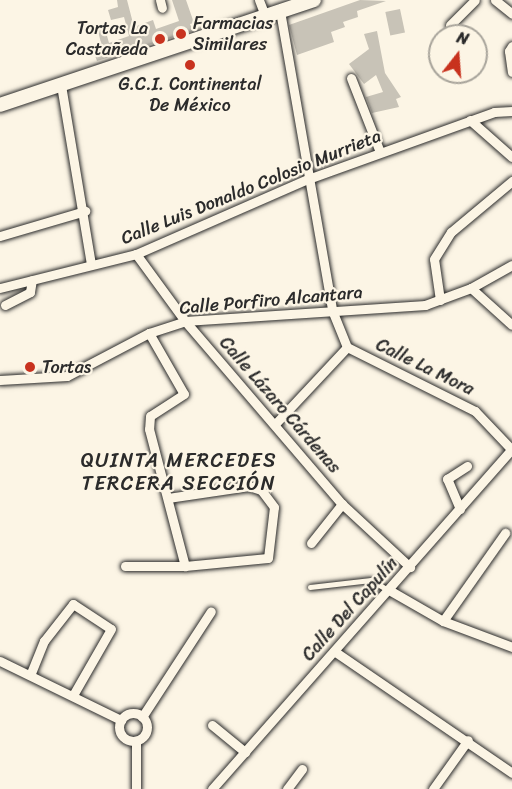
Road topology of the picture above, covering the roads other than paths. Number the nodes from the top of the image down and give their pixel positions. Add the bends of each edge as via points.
1 (259, 0) edge
2 (314, 0) edge
3 (475, 0) edge
4 (495, 0) edge
5 (280, 11) junction
6 (512, 14) edge
7 (265, 16) junction
8 (450, 24) dead end
9 (512, 46) edge
10 (512, 72) edge
11 (351, 78) dead end
12 (61, 85) junction
13 (0, 105) edge
14 (512, 111) edge
15 (470, 120) junction
16 (380, 152) junction
17 (512, 157) edge
18 (308, 179) junction
19 (512, 181) edge
20 (84, 212) junction
21 (2, 232) edge
22 (136, 254) junction
23 (91, 264) junction
24 (512, 265) edge
25 (32, 280) junction
26 (0, 288) edge
27 (471, 288) junction
28 (440, 300) junction
29 (5, 305) dead end
30 (332, 310) junction
31 (185, 321) junction
32 (512, 325) edge
33 (149, 333) junction
34 (347, 347) junction
35 (0, 380) edge
36 (276, 423) junction
37 (512, 450) edge
38 (466, 466) dead end
39 (168, 498) junction
40 (342, 504) junction
41 (460, 509) junction
42 (505, 533) dead end
43 (310, 543) dead end
44 (125, 566) dead end
45 (185, 566) junction
46 (410, 567) junction
47 (310, 587) dead end
48 (388, 590) junction
49 (211, 611) dead end
50 (443, 621) junction
51 (512, 647) edge
52 (334, 651) junction
53 (0, 661) edge
54 (31, 673) junction
55 (73, 695) junction
56 (142, 717) junction
57 (122, 720) junction
58 (213, 725) dead end
59 (468, 740) junction
60 (136, 741) junction
61 (245, 752) junction
62 (302, 769) dead end
63 (512, 773) edge
64 (136, 789) edge
65 (212, 789) edge
66 (287, 789) edge
67 (433, 789) edge

1 - 7 street
2 - 5 main road
3 - 8 street
4 - 6 street
5 - 7 main road
5 - 18 street, Calle La Mora
7 - 12 main road
9 - 10 street
11 - 16 street
12 - 13 main road
12 - 20 street
14 - 15 street, Calle Luis Donaldo Colosio Murrieta
15 - 16 street, Calle Luis Donaldo Colosio Murrieta
15 - 17 street
16 - 18 street, Calle Luis Donaldo Colosio Murrieta
18 - 22 street, Calle Luis Donaldo Colosio Murrieta
18 - 30 street, Calle La Mora
19 - 28 street via 451,232 434,259
20 - 21 street
20 - 23 street
22 - 23 street, Calle Luis Donaldo Colosio Murrieta
22 - 31 street, Calle Lázaro Cárdenas
23 - 25 street, Calle Luis Donaldo Colosio Murrieta
24 - 27 street, Calle Porfiro Alcantara
25 - 26 street, Calle Luis Donaldo Colosio Murrieta
25 - 29 street via 30,292
27 - 28 street, Calle Porfiro Alcantara
27 - 32 street
28 - 30 street, Calle Porfiro Alcantara via 425,305
30 - 31 street, Calle Porfiro Alcantara
30 - 34 street, Calle La Mora
31 - 33 street, Calle Porfiro Alcantara
31 - 36 street, Calle Lázaro Cárdenas
33 - 35 street, Calle Porfiro Alcantara via 67,376
33 - 39 street via 184,394 150,416 149,429
34 - 36 street
34 - 37 street, Calle La Mora via 475,411
36 - 40 street, Calle Lázaro Cárdenas
37 - 41 street, Calle Del Capulín
38 - 41 street via 447,479
39 - 45 street
39 - 45 street via 249,486 261,490 274,507 268,558
40 - 43 street
40 - 46 street, Calle Lázaro Cárdenas
41 - 46 street, Calle Del Capulín
42 - 50 street
44 - 45 street
46 - 48 street, Calle Del Capulín
47 - 48 lane via 371,580
48 - 50 street
48 - 52 street, Calle Del Capulín
49 - 56 street
50 - 51 street
52 - 59 street
52 - 61 street, Calle Del Capulín
53 - 54 street
54 - 55 street
54 - 55 street via 44,641 73,604 111,629
55 - 57 street
56 - 57 street via 131,714
56 - 60 street via 146,733
57 - 60 street via 124,737
58 - 61 street
59 - 63 street
59 - 67 street
60 - 64 street
61 - 65 street, Calle Del Capulín
62 - 66 street

